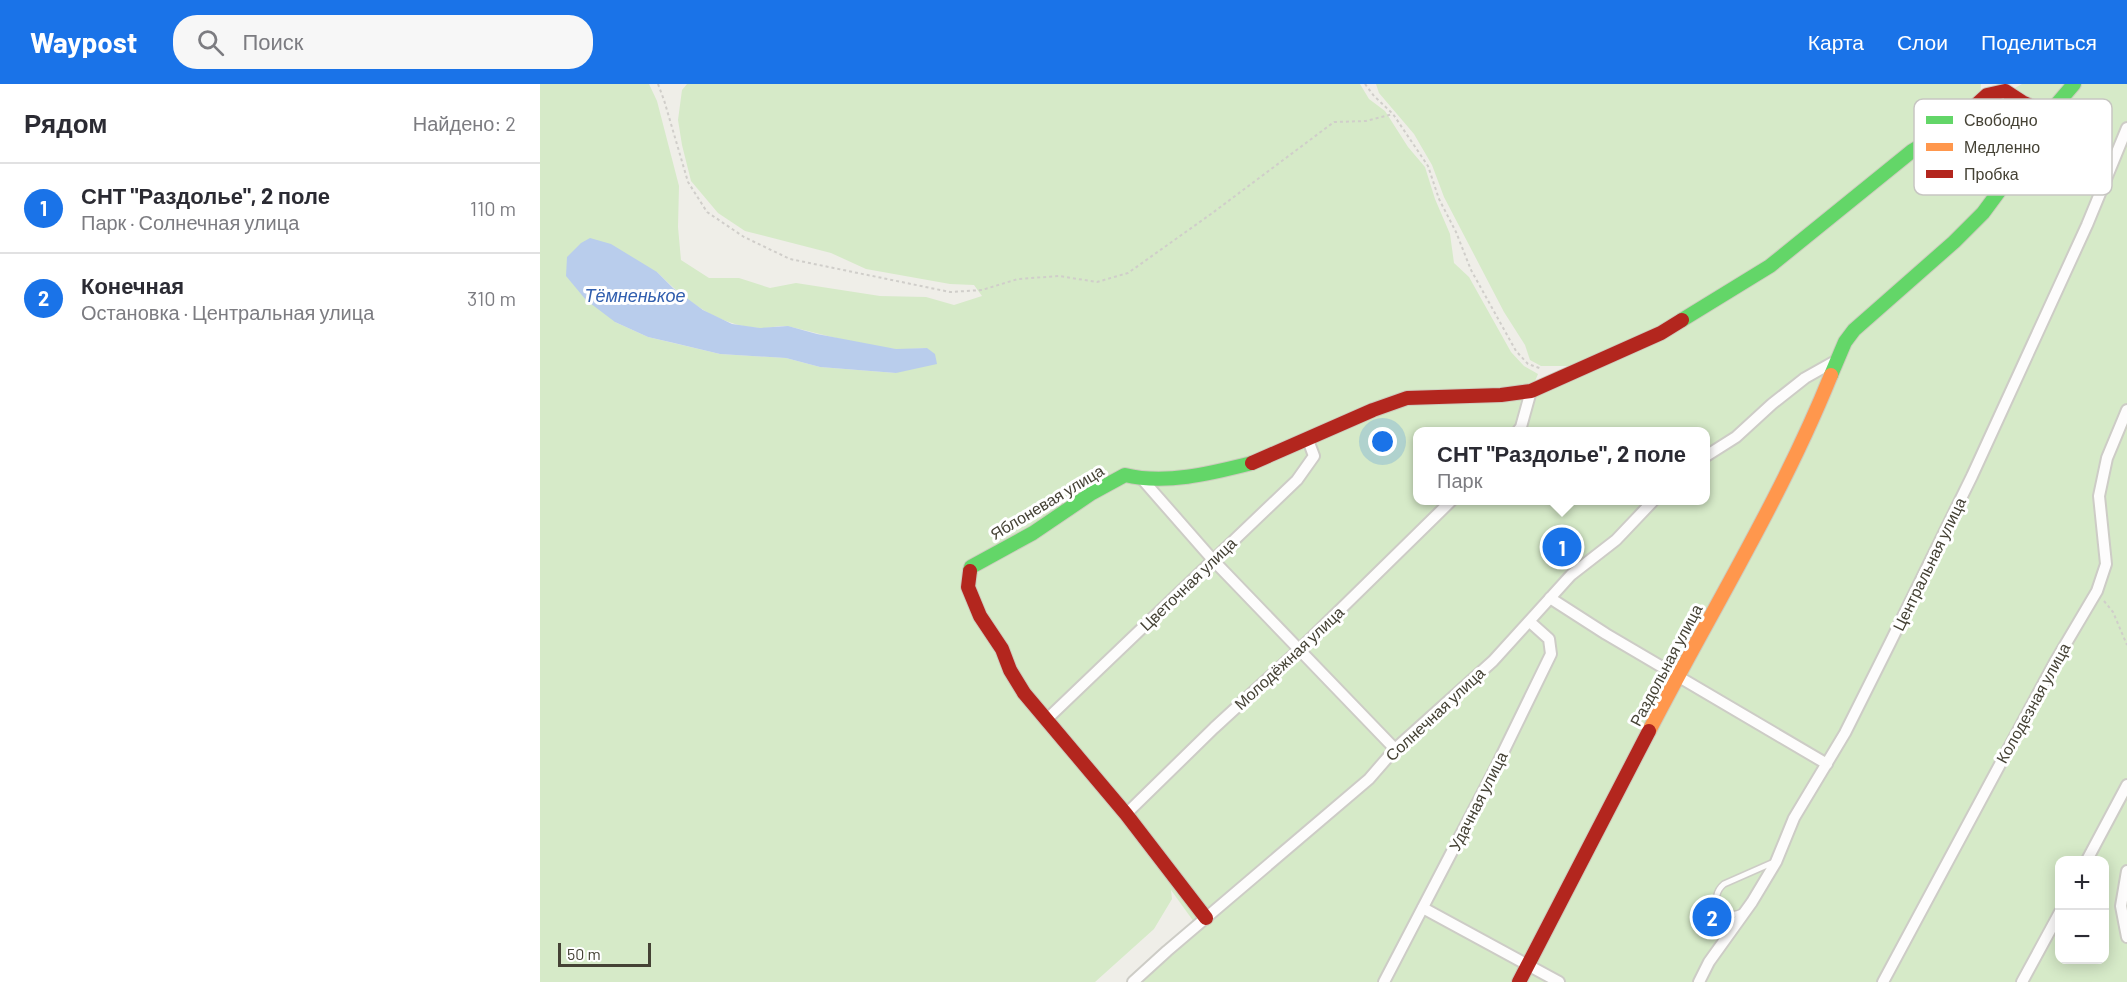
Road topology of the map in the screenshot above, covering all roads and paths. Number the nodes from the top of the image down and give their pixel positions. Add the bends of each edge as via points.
1 (658, 84) edge
2 (1365, 84) edge
3 (2074, 84) edge
4 (1983, 99) edge
5 (2020, 99) edge
6 (2061, 99) edge
7 (1393, 114) junction
8 (2127, 128) edge
9 (1914, 150) edge
10 (2112, 165) edge
11 (1996, 195) edge
12 (2100, 195) edge
13 (1837, 360) junction
14 (1552, 369) dead end
15 (1531, 392) junction
16 (2127, 410) edge
17 (1521, 427) edge
18 (1308, 440) junction
19 (1710, 453) edge
20 (1142, 479) junction
21 (1448, 505) edge
22 (1650, 505) edge
23 (1213, 560) junction
24 (2097, 591) junction
25 (1550, 598) junction
26 (1530, 622) junction
27 (2127, 645) edge
28 (1299, 650) junction
29 (1678, 675) junction
30 (1046, 720) junction
31 (1395, 749) junction
32 (1827, 764) junction
33 (2127, 785) edge
34 (1126, 814) junction
35 (2090, 856) edge
36 (1776, 862) junction
37 (2127, 871) edge
38 (1423, 908) junction
39 (1748, 908) junction
40 (1206, 918) junction
41 (2055, 921) edge
42 (2127, 937) edge
43 (1528, 964) junction
44 (1133, 982) edge
45 (1384, 982) edge
46 (1519, 982) edge
47 (1558, 982) edge
48 (1698, 982) edge
49 (1883, 982) edge
50 (2022, 982) edge

1 - 7 path via 687,182 707,212 744,237 790,259 950,292 982,290 1018,279 1059,276 1096,282 1128,273 1334,122 1366,121
2 - 7 path
3 - 6 street, Раздольная улица
4 - 5 street via 2005,91
7 - 14 path via 1428,166 1471,270 1516,351 1528,364
8 - 10 street, Центральная улица
9 - 15 street via 1770,266 1661,333
11 - 13 street, Раздольная улица via 1954,242 1854,330
12 - 32 street, Центральная улица via 1972,476
13 - 19 street via 1804,378 1736,437
13 - 29 street, Раздольная улица via 1782,481
15 - 17 street
15 - 18 street, Яблоневая улица via 1407,398
16 - 24 street, Колодезная улица via 2108,458 2099,496 2106,564
18 - 20 street, Яблоневая улица via 1259,461 1220,471
18 - 23 street, Цветочная улица via 1314,456 1297,480
20 - 23 street
20 - 30 street, Яблоневая улица via 1125,475 1090,492 1032,534 971,567 968,587 980,616 1024,693
21 - 28 street, Молодёжная улица
22 - 25 street, Солнечная улица
23 - 28 street
23 - 30 street, Цветочная улица
24 - 27 path via 2113,612
24 - 49 street, Колодезная улица
25 - 26 street, Солнечная улица
25 - 29 street
26 - 31 street, Солнечная улица via 1493,661
26 - 38 street, Удачная улица via 1548,639 1551,654
28 - 31 street
28 - 34 street, Молодёжная улица
29 - 32 street
29 - 43 street, Раздольная улица
30 - 34 street
31 - 40 street, Солнечная улица via 1369,779
32 - 36 street, Центральная улица via 1794,818
33 - 35 street
34 - 40 street
36 - 39 street, Центральная улица
36 - 39 lane via 1720,887 1716,897 1723,911 1733,915
37 - 42 street via 2121,906
38 - 43 street
38 - 45 street, Удачная улица
39 - 48 street, Центральная улица
40 - 44 street, Солнечная улица
41 - 50 street
43 - 46 street, Раздольная улица
43 - 47 street

